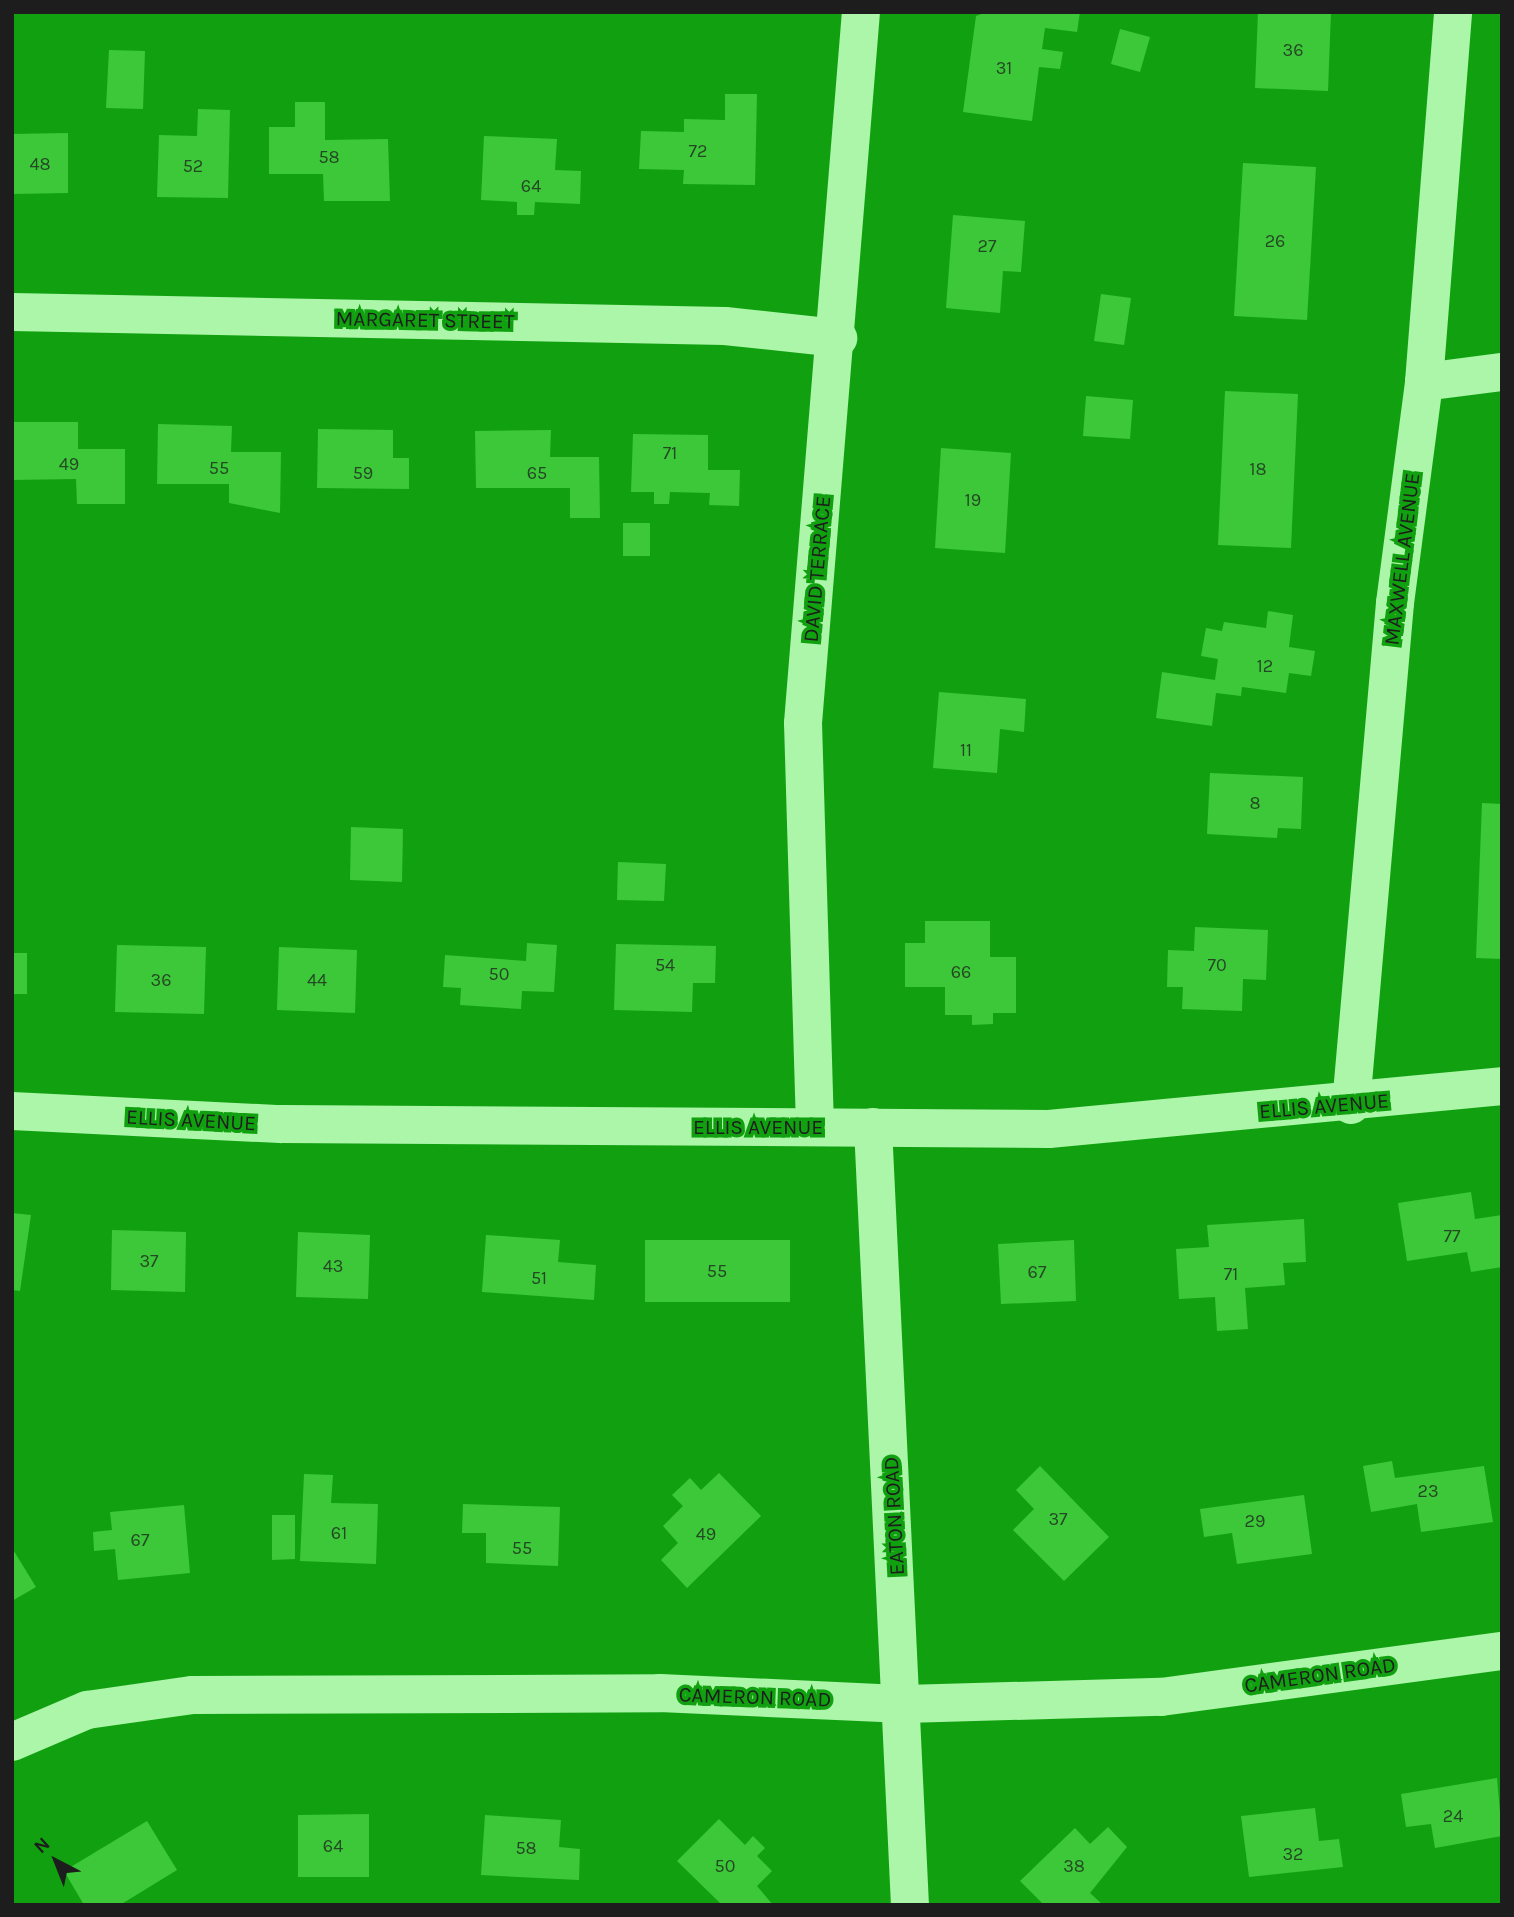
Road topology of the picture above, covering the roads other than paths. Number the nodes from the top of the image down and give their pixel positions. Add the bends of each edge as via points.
1 (861, 12) edge
2 (1453, 12) edge
3 (12, 312) edge
4 (838, 338) junction
5 (1502, 372) edge
6 (1424, 382) junction
7 (1502, 1086) edge
8 (1351, 1105) junction
9 (12, 1111) edge
10 (815, 1127) junction
11 (873, 1127) junction
12 (1502, 1651) edge
13 (905, 1704) junction
14 (12, 1742) edge
15 (910, 1905) edge

1 - 4 street, DAVID TERRACE
2 - 6 street, MAXWELL AVENUE
3 - 4 street, MARGARET STREET via 725,326
4 - 10 street, DAVID TERRACE via 803,723
5 - 6 street
6 - 8 street, MAXWELL AVENUE via 1395,603
7 - 8 street, ELLIS AVENUE
8 - 11 street, ELLIS AVENUE via 1049,1129
9 - 10 street, ELLIS AVENUE via 281,1124
10 - 11 street, ELLIS AVENUE
11 - 13 street, EATON ROAD
12 - 13 street, CAMERON ROAD via 1161,1697
13 - 14 street, CAMERON ROAD via 660,1693 193,1695 87,1710
13 - 15 street, EATON ROAD

